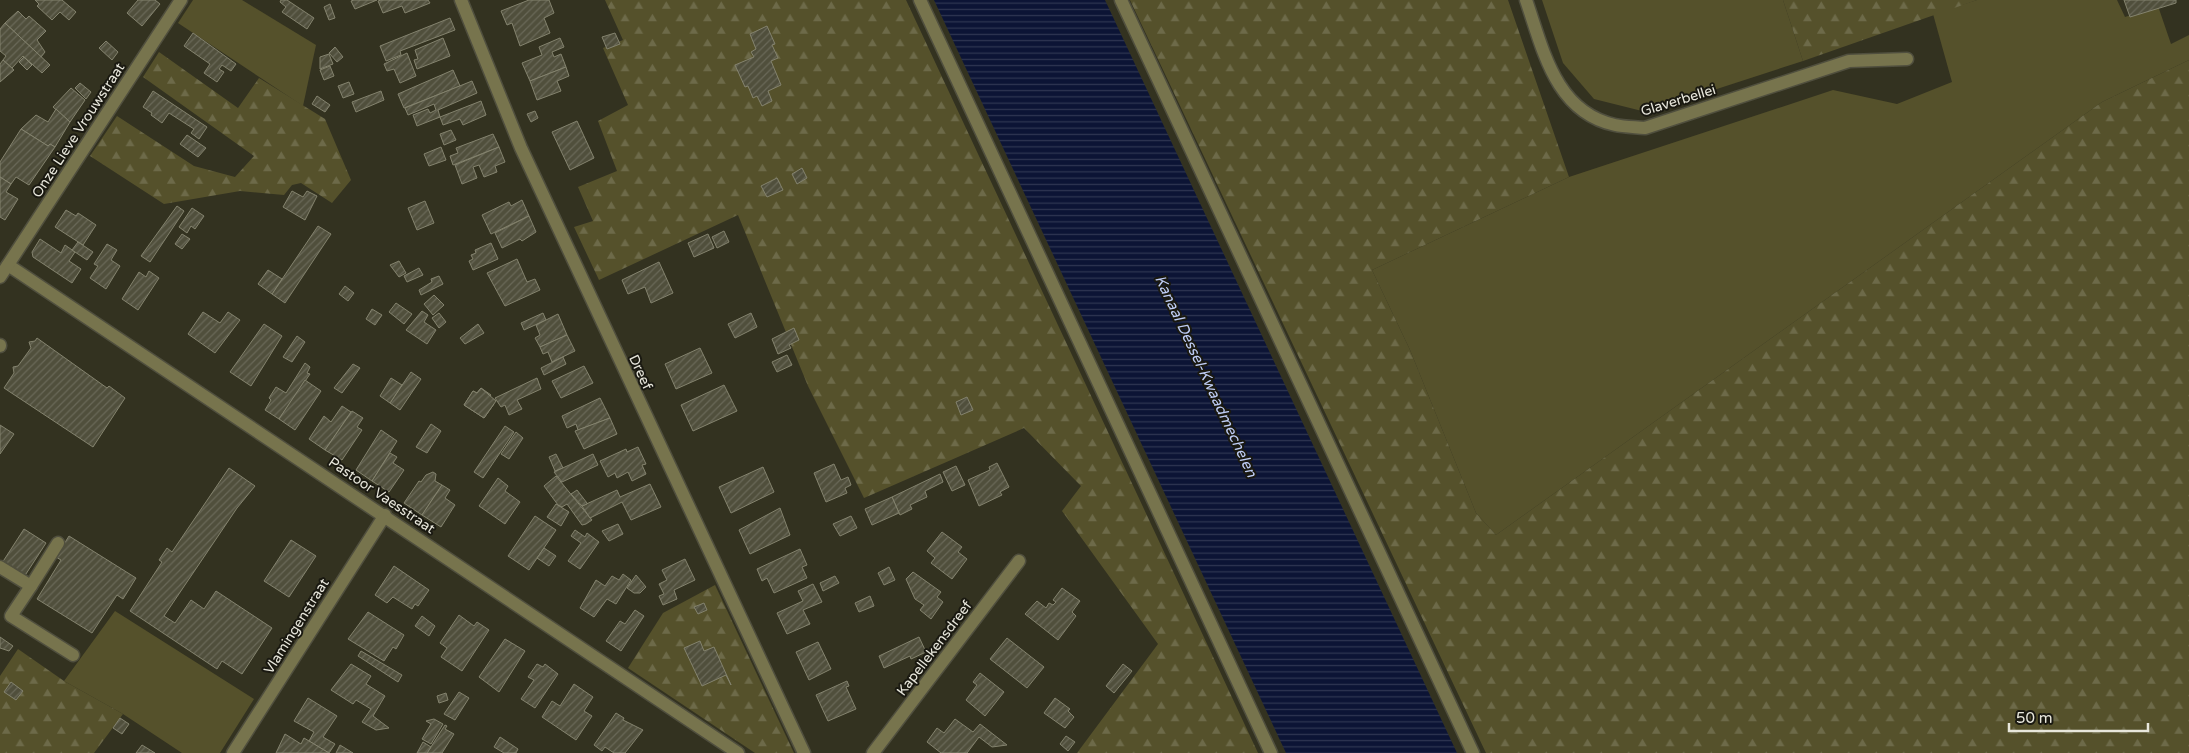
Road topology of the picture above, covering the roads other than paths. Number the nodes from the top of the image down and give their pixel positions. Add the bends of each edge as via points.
1 (181, 0) edge
2 (461, 0) edge
3 (920, 0) edge
4 (1121, 0) edge
5 (1526, 0) edge
6 (1906, 60) dead end
7 (8, 265) junction
8 (0, 277) edge
9 (385, 515) junction
10 (58, 543) dead end
11 (1019, 561) dead end
12 (0, 567) edge
13 (31, 586) junction
14 (73, 655) dead end
15 (234, 753) edge
16 (738, 753) edge
17 (804, 753) edge
18 (873, 753) edge
19 (1271, 753) edge
20 (1473, 753) edge

1 - 7 street, Onze Lieve Vrouwstraat
2 - 17 street, Dreef via 521,148
3 - 19 street
4 - 20 street
5 - 6 street, Glaverbellei via 1551,72 1566,96 1590,116 1614,125 1645,128 1849,61
7 - 8 street, Onze Lieve Vrouwstraat
7 - 9 street, Pastoor Vaesstraat
9 - 15 street, Vlamingenstraat
9 - 16 street, Pastoor Vaesstraat
10 - 13 street
11 - 18 street, Kapellekensdreef
12 - 13 street
13 - 14 street via 11,616

